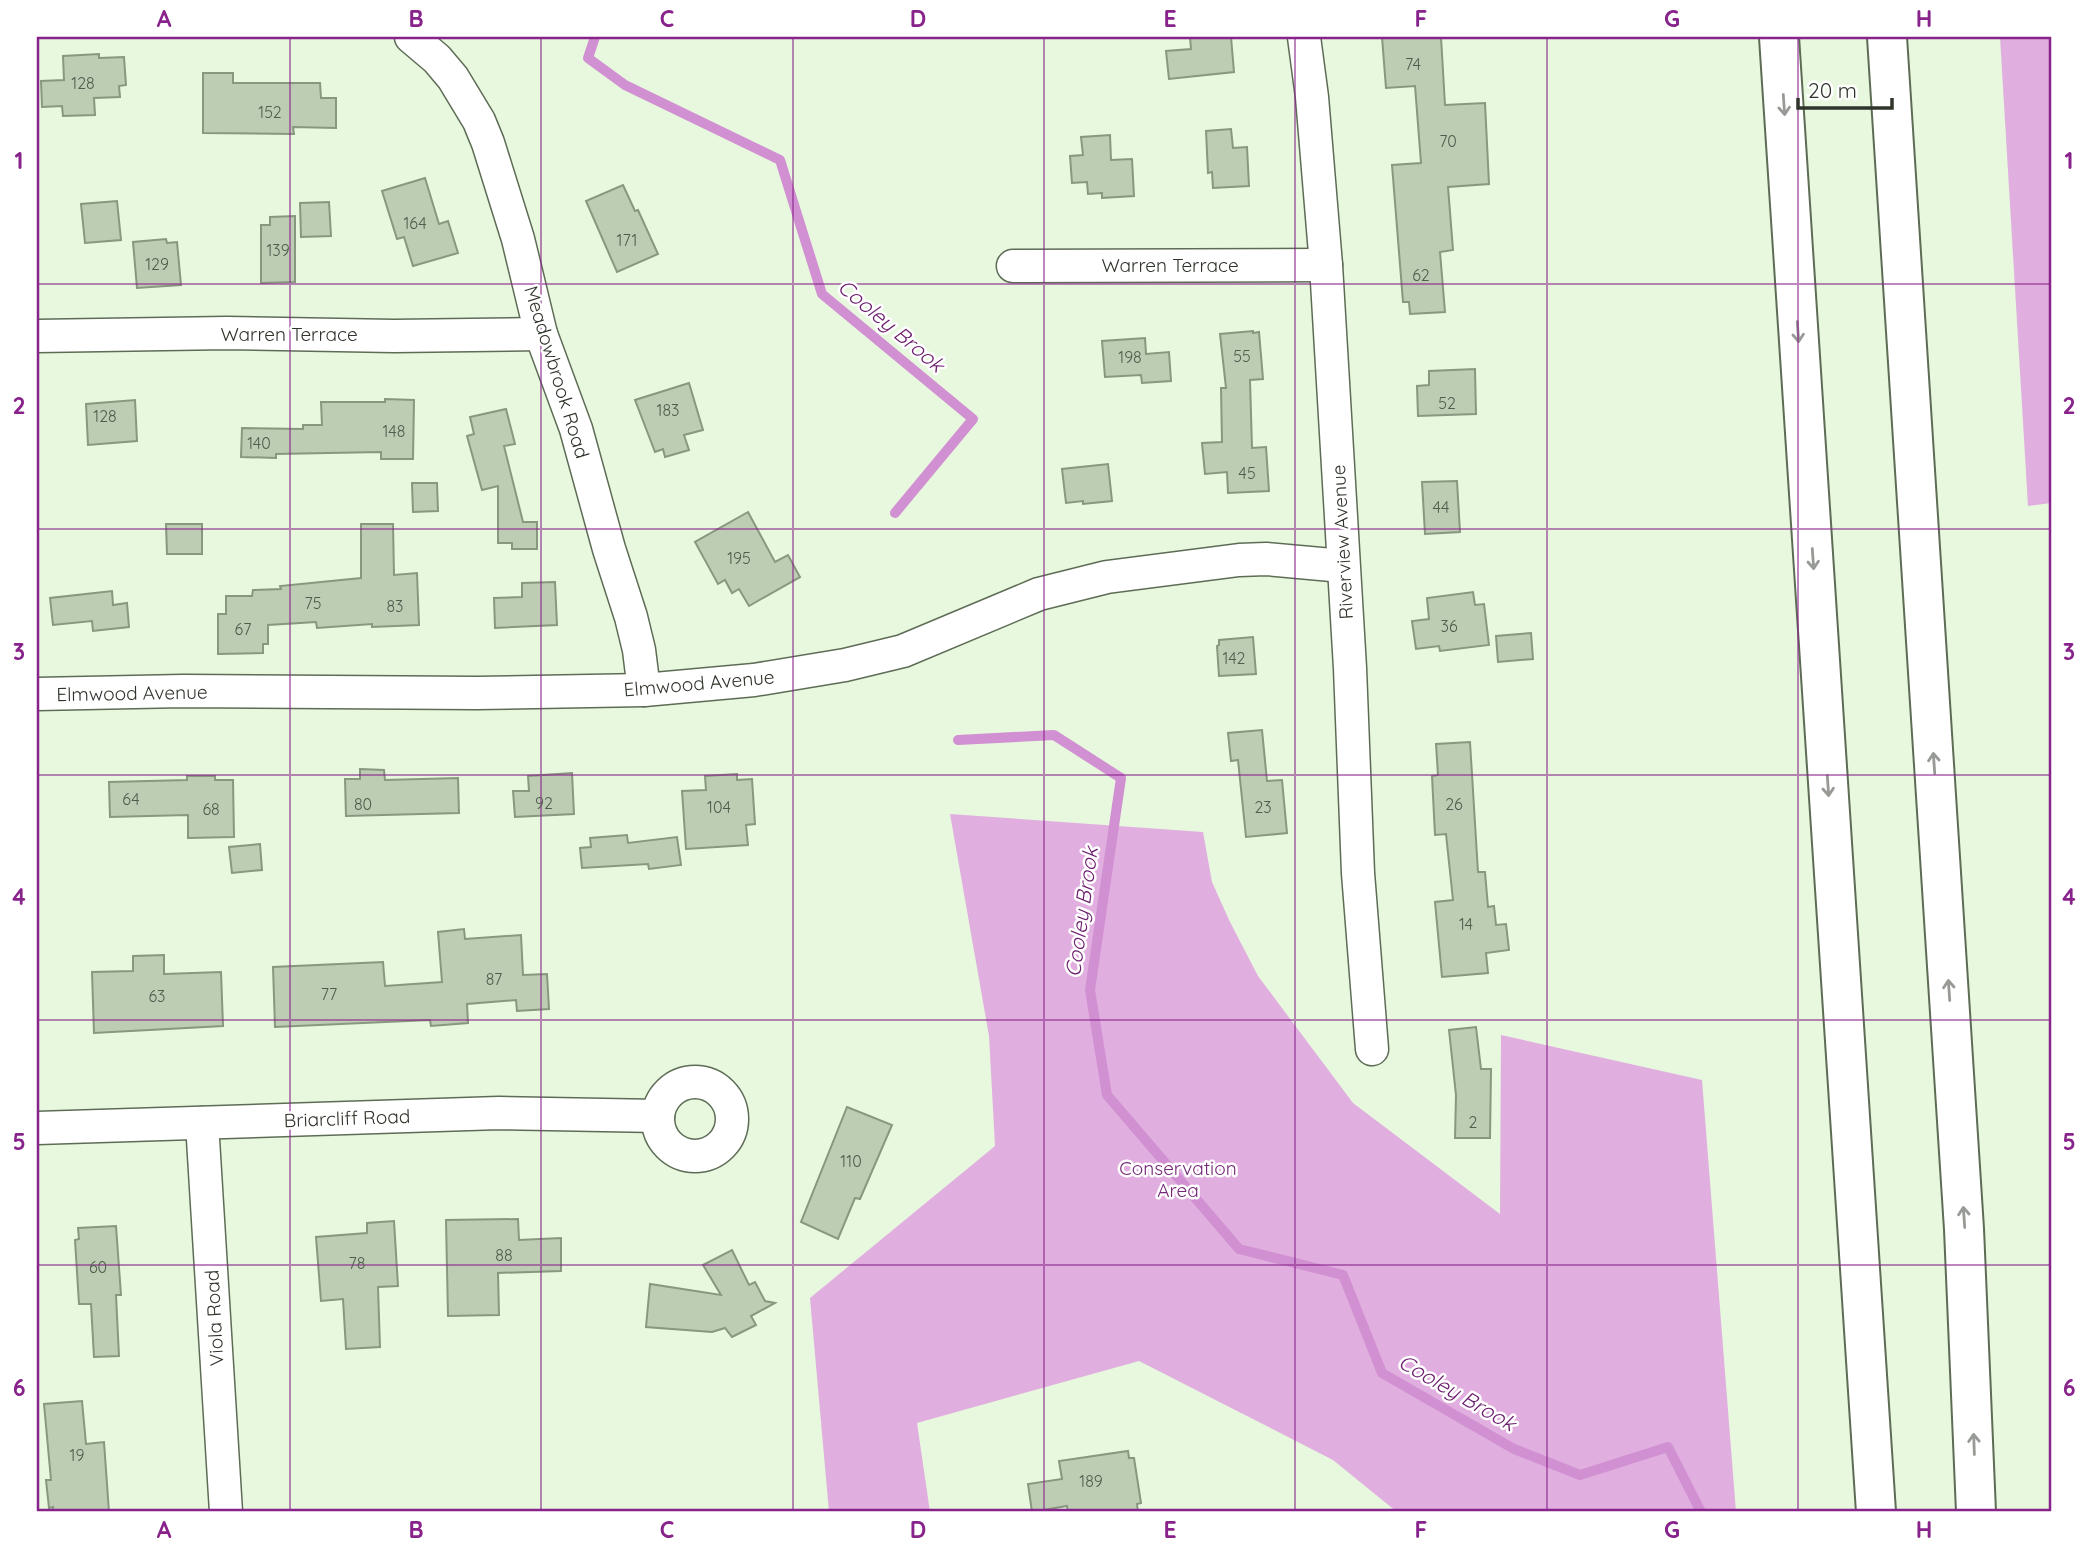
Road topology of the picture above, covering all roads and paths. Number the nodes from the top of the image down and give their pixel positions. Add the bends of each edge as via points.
1 (411, 37) edge
2 (1304, 37) edge
3 (1779, 37) edge
4 (1887, 37) edge
5 (1326, 265) junction
6 (1013, 266) dead end
7 (541, 334) junction
8 (37, 335) edge
9 (1343, 566) junction
10 (644, 690) junction
11 (37, 694) edge
12 (1372, 1049) dead end
13 (658, 1116) dead end
14 (202, 1123) junction
15 (37, 1128) edge
16 (226, 1512) edge
17 (1876, 1512) edge
18 (1976, 1512) edge

1 - 7 street, Meadowbrook Road via 453,78 479,121 518,239
2 - 5 street, Riverview Avenue
3 -> 17 highway
18 -> 4 highway via 1964,1229
5 - 6 street, Warren Terrace
5 - 9 street, Riverview Avenue
7 - 8 street, Warren Terrace
7 - 10 street, Meadowbrook Road via 576,429 631,617
9 - 10 street, Elmwood Avenue via 1239,560 1107,577 1039,594 904,651 754,680
9 - 12 street, Riverview Avenue
10 - 11 street, Elmwood Avenue
13 - 14 street, Briarcliff Road via 499,1113
14 - 15 street, Briarcliff Road
14 - 16 street, Viola Road

